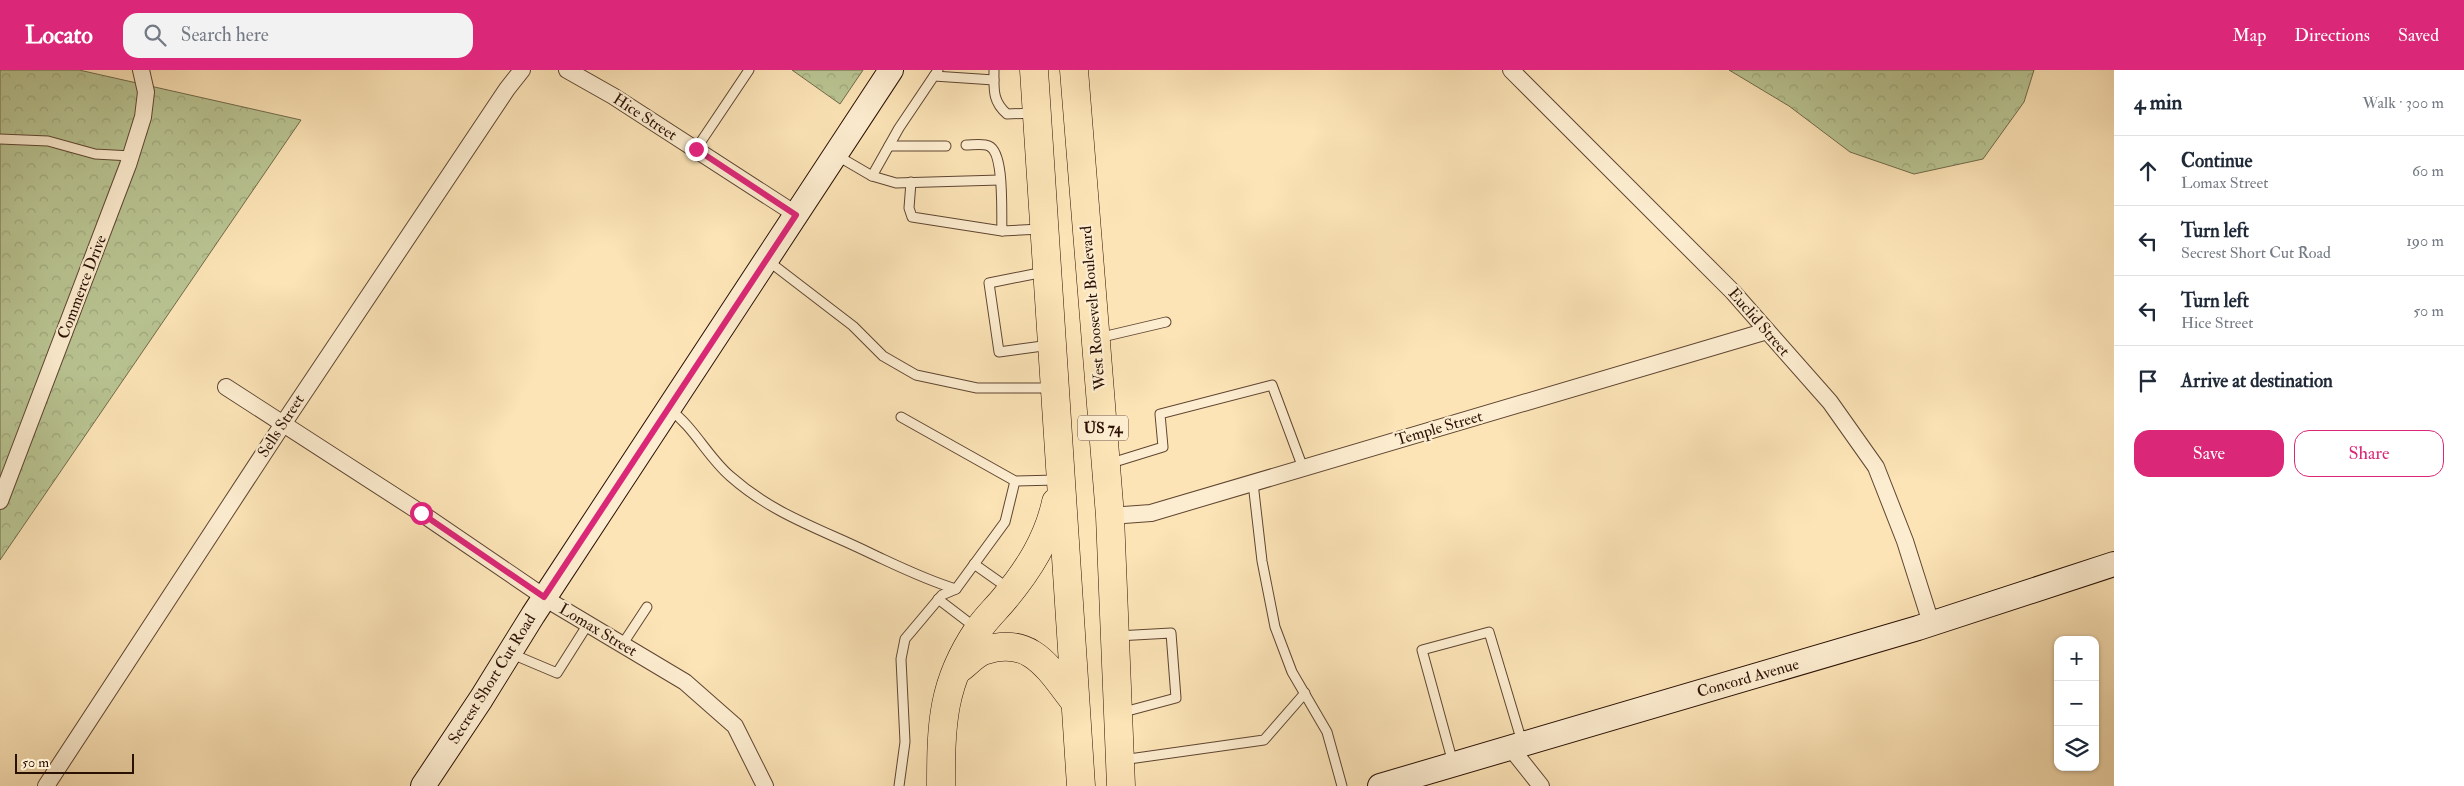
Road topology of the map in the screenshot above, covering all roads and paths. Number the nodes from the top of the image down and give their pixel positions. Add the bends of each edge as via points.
1 (141, 70) edge
2 (522, 70) edge
3 (567, 70) edge
4 (749, 70) edge
5 (891, 70) edge
6 (994, 70) edge
7 (1034, 70) edge
8 (1074, 70) edge
9 (1511, 70) edge
10 (936, 73) edge
11 (994, 80) junction
12 (1037, 113) junction
13 (0, 139) edge
14 (966, 145) dead end
15 (889, 146) junction
16 (946, 146) dead end
17 (696, 149) junction
18 (836, 155) junction
19 (131, 156) junction
20 (872, 176) junction
21 (1000, 180) junction
22 (911, 182) junction
23 (796, 215) junction
24 (1044, 229) junction
25 (1002, 231) junction
26 (767, 260) junction
27 (1047, 272) junction
28 (1166, 322) dead end
29 (1768, 331) junction
30 (1095, 339) junction
31 (1052, 345) junction
32 (226, 387) dead end
33 (1054, 388) junction
34 (669, 409) junction
35 (901, 417) dead end
36 (283, 424) junction
37 (1106, 464) junction
38 (1303, 468) junction
39 (1015, 481) junction
40 (1060, 482) junction
41 (1253, 483) junction
42 (0, 501) edge
43 (1110, 516) junction
44 (974, 564) junction
45 (2114, 564) edge
46 (956, 588) junction
47 (1008, 594) junction
48 (544, 597) junction
49 (938, 599) junction
50 (647, 607) dead end
51 (1931, 623) junction
52 (588, 624) junction
53 (1115, 636) junction
54 (980, 641) junction
55 (622, 645) junction
56 (510, 653) junction
57 (1305, 693) junction
58 (1075, 702) junction
59 (1118, 713) junction
60 (1516, 745) junction
61 (1439, 771) junction
62 (1120, 773) edge
63 (46, 786) edge
64 (423, 786) edge
65 (764, 786) edge
66 (899, 786) edge
67 (941, 786) edge
68 (1081, 786) edge
69 (1342, 786) edge
70 (1380, 786) edge
71 (1541, 786) edge

1 - 19 street, Commerce Drive via 146,92 143,117
2 - 36 street, Sells Street
3 - 17 street, Hice Street
4 - 17 lane
5 - 18 street, Secrest Short Cut Road
6 - 11 lane
7 - 12 highway, US 74
8 - 30 highway, West Roosevelt Boulevard / US 74
9 - 29 street, Euclid Street
10 - 11 lane
10 - 15 lane
11 - 12 lane via 997,105 1007,114
12 - 24 highway, US 74
13 - 19 lane via 48,141 95,154
14 - 21 lane via 988,145 996,151
15 - 16 lane
15 - 20 lane
17 - 23 street, Hice Street
18 - 20 lane
18 - 23 street, Secrest Short Cut Road
19 - 42 street, Commerce Drive
20 - 22 lane via 896,183
21 - 22 lane
21 - 25 lane
22 - 25 lane via 909,208 912,217
23 - 26 street, Secrest Short Cut Road
24 - 25 lane
24 - 27 highway, US 74
26 - 33 lane via 852,326 882,356 916,375 977,388
26 - 34 street, Secrest Short Cut Road
27 - 31 highway, US 74
27 - 31 lane via 989,283 999,352
28 - 30 lane
29 - 38 street, Temple Street
29 - 51 street, Euclid Street via 1830,402 1876,467 1905,541
30 - 37 highway, West Roosevelt Boulevard / US 74
31 - 33 highway, US 74
32 - 36 street, Lomax Street
33 - 40 highway, US 74
34 - 46 lane via 683,419 730,476 772,506 902,570
34 - 48 street, Secrest Short Cut Road
35 - 39 lane
36 - 48 street, Lomax Street
36 - 63 street, Sells Street
37 - 38 lane via 1163,447 1160,414 1272,386
37 - 43 highway, West Roosevelt Boulevard / US 74
38 - 41 street, Temple Street
39 - 40 lane
39 - 44 lane via 1005,522
40 - 47 highway via 1044,540
40 - 58 highway, US 74
41 - 43 street, Temple Street via 1151,513
41 - 57 lane via 1262,561 1275,626 1292,672
43 - 53 highway, West Roosevelt Boulevard / US 74
44 - 46 lane
44 - 47 lane
45 - 51 street, Concord Avenue
46 - 49 lane
47 - 54 highway via 1012,614
48 - 52 street, Lomax Street
48 - 56 street, Secrest Short Cut Road
49 - 54 lane
49 - 66 lane via 904,639 901,659 904,742
50 - 55 lane
51 - 60 street, Concord Avenue
52 - 55 street, Lomax Street
52 - 56 lane via 557,673
53 - 59 highway, West Roosevelt Boulevard / US 74
53 - 59 lane via 1171,633 1176,698
54 - 58 highway via 1029,650 1047,666
54 - 67 highway via 955,672 946,696 941,732
55 - 65 street, Lomax Street via 685,682 735,726
56 - 64 street, Secrest Short Cut Road
57 - 62 lane via 1264,740
57 - 69 lane via 1327,732
58 - 68 highway, US 74
59 - 62 highway, West Roosevelt Boulevard / US 74
60 - 61 street, Concord Avenue
60 - 61 lane via 1488,632 1422,650
60 - 71 street
61 - 70 street, Concord Avenue

